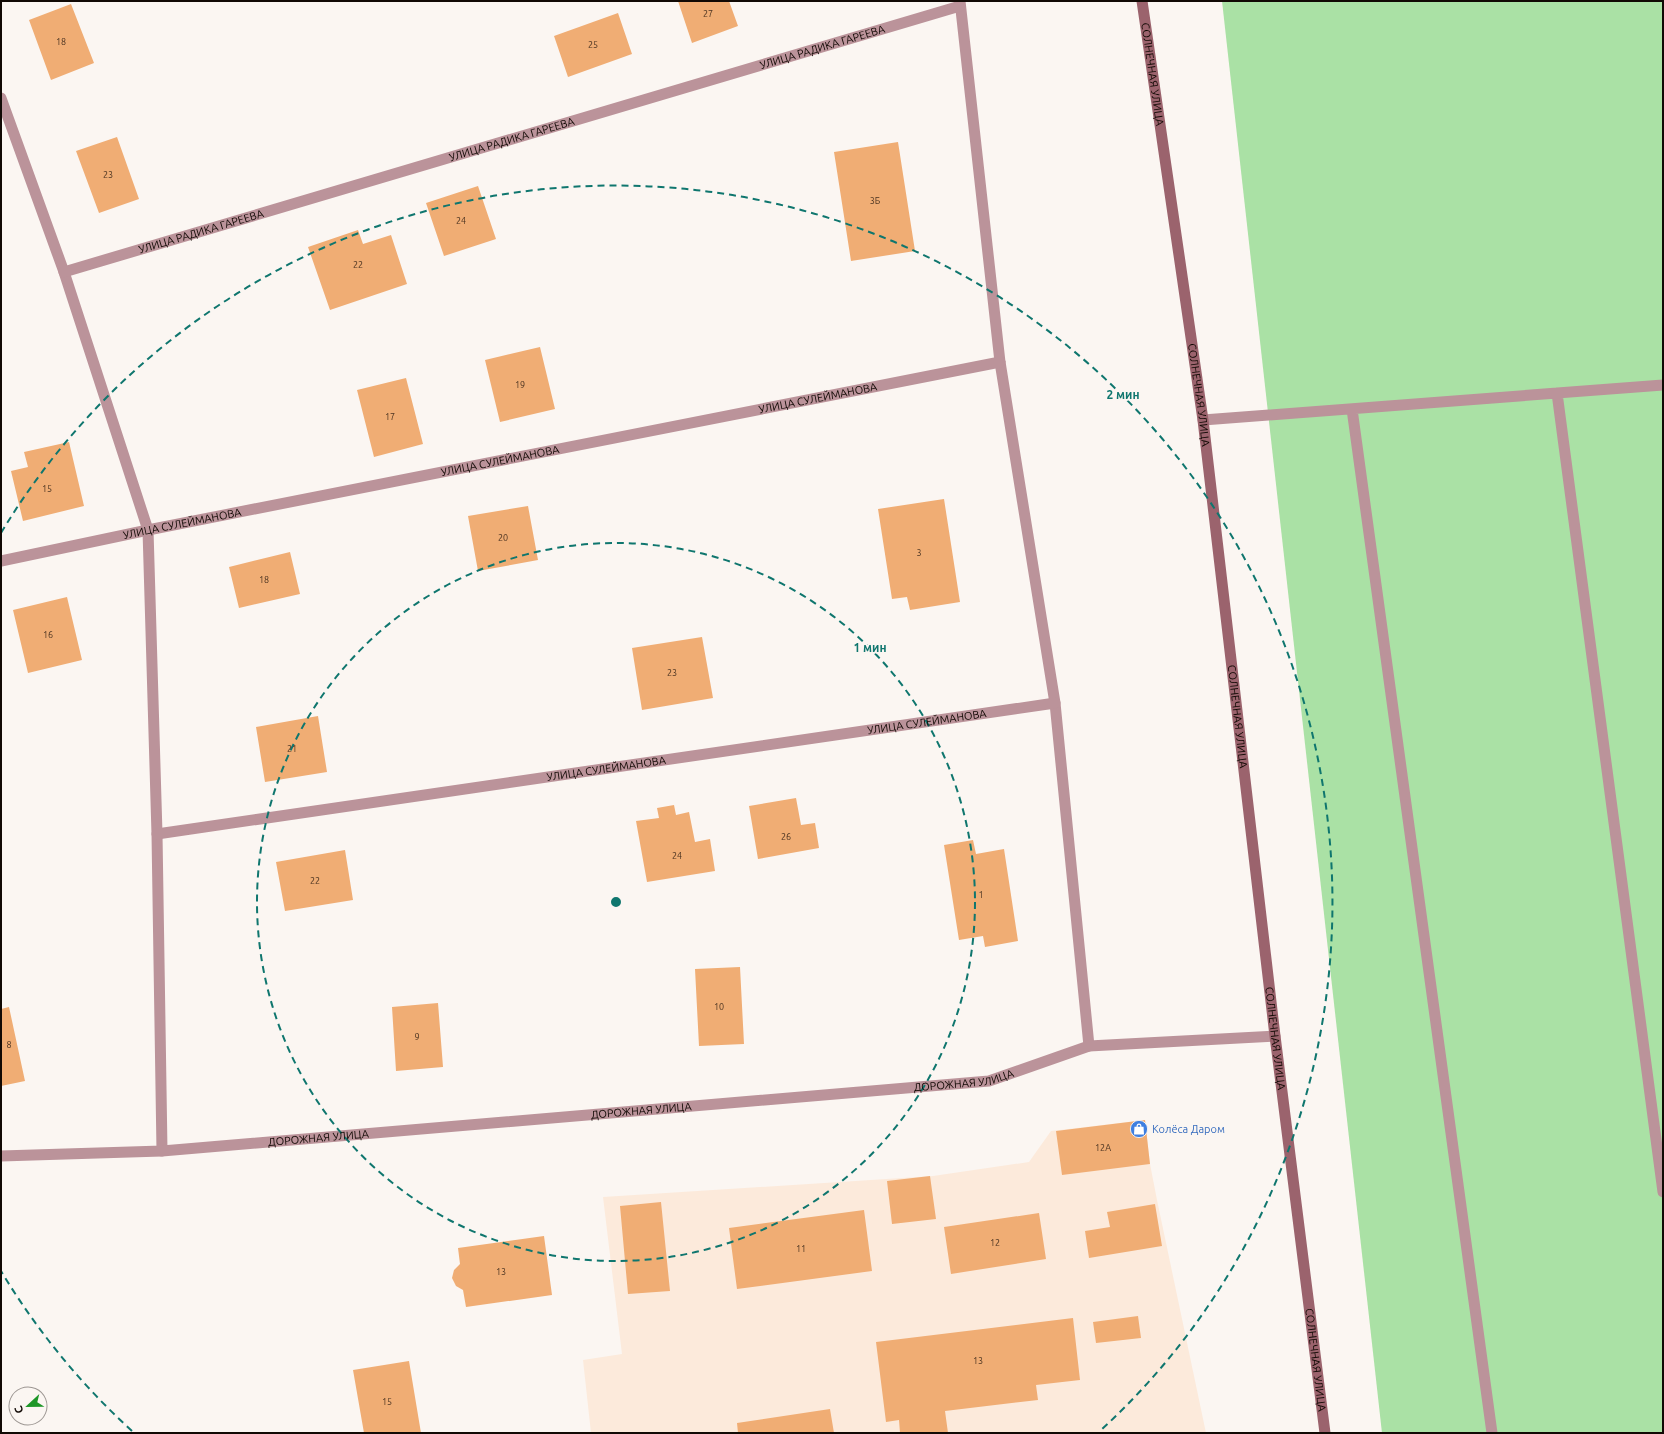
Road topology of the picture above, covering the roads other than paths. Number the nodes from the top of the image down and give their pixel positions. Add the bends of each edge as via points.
1 (1142, 1) edge
2 (960, 3) edge
3 (1, 98) edge
4 (64, 272) junction
5 (1000, 362) junction
6 (1663, 385) edge
7 (1557, 393) junction
8 (1352, 409) junction
9 (1203, 420) junction
10 (148, 530) junction
11 (1, 560) edge
12 (1055, 703) junction
13 (157, 834) junction
14 (1275, 1036) junction
15 (1088, 1046) junction
16 (162, 1151) junction
17 (1, 1156) edge
18 (1663, 1192) edge
19 (1325, 1433) edge
20 (1492, 1433) edge

1 - 9 main road, СОЛНЕЧНАЯ УЛИЦА
2 - 4 street, УЛИЦА РАДИКА ГАРЕЕВА
2 - 5 street
3 - 4 street
4 - 10 street
5 - 10 street, УЛИЦА СУЛЕЙМАНОВА
5 - 12 street
6 - 7 street
7 - 8 street
7 - 18 street
8 - 9 street
8 - 20 street
9 - 14 main road, СОЛНЕЧНАЯ УЛИЦА
10 - 11 street, УЛИЦА СУЛЕЙМАНОВА
10 - 13 street
12 - 13 street, УЛИЦА СУЛЕЙМАНОВА
12 - 15 street
13 - 16 street
14 - 15 street, ДОРОЖНАЯ УЛИЦА
14 - 19 main road, СОЛНЕЧНАЯ УЛИЦА
15 - 16 street, ДОРОЖНАЯ УЛИЦА via 989,1081
16 - 17 street, ДОРОЖНАЯ УЛИЦА

